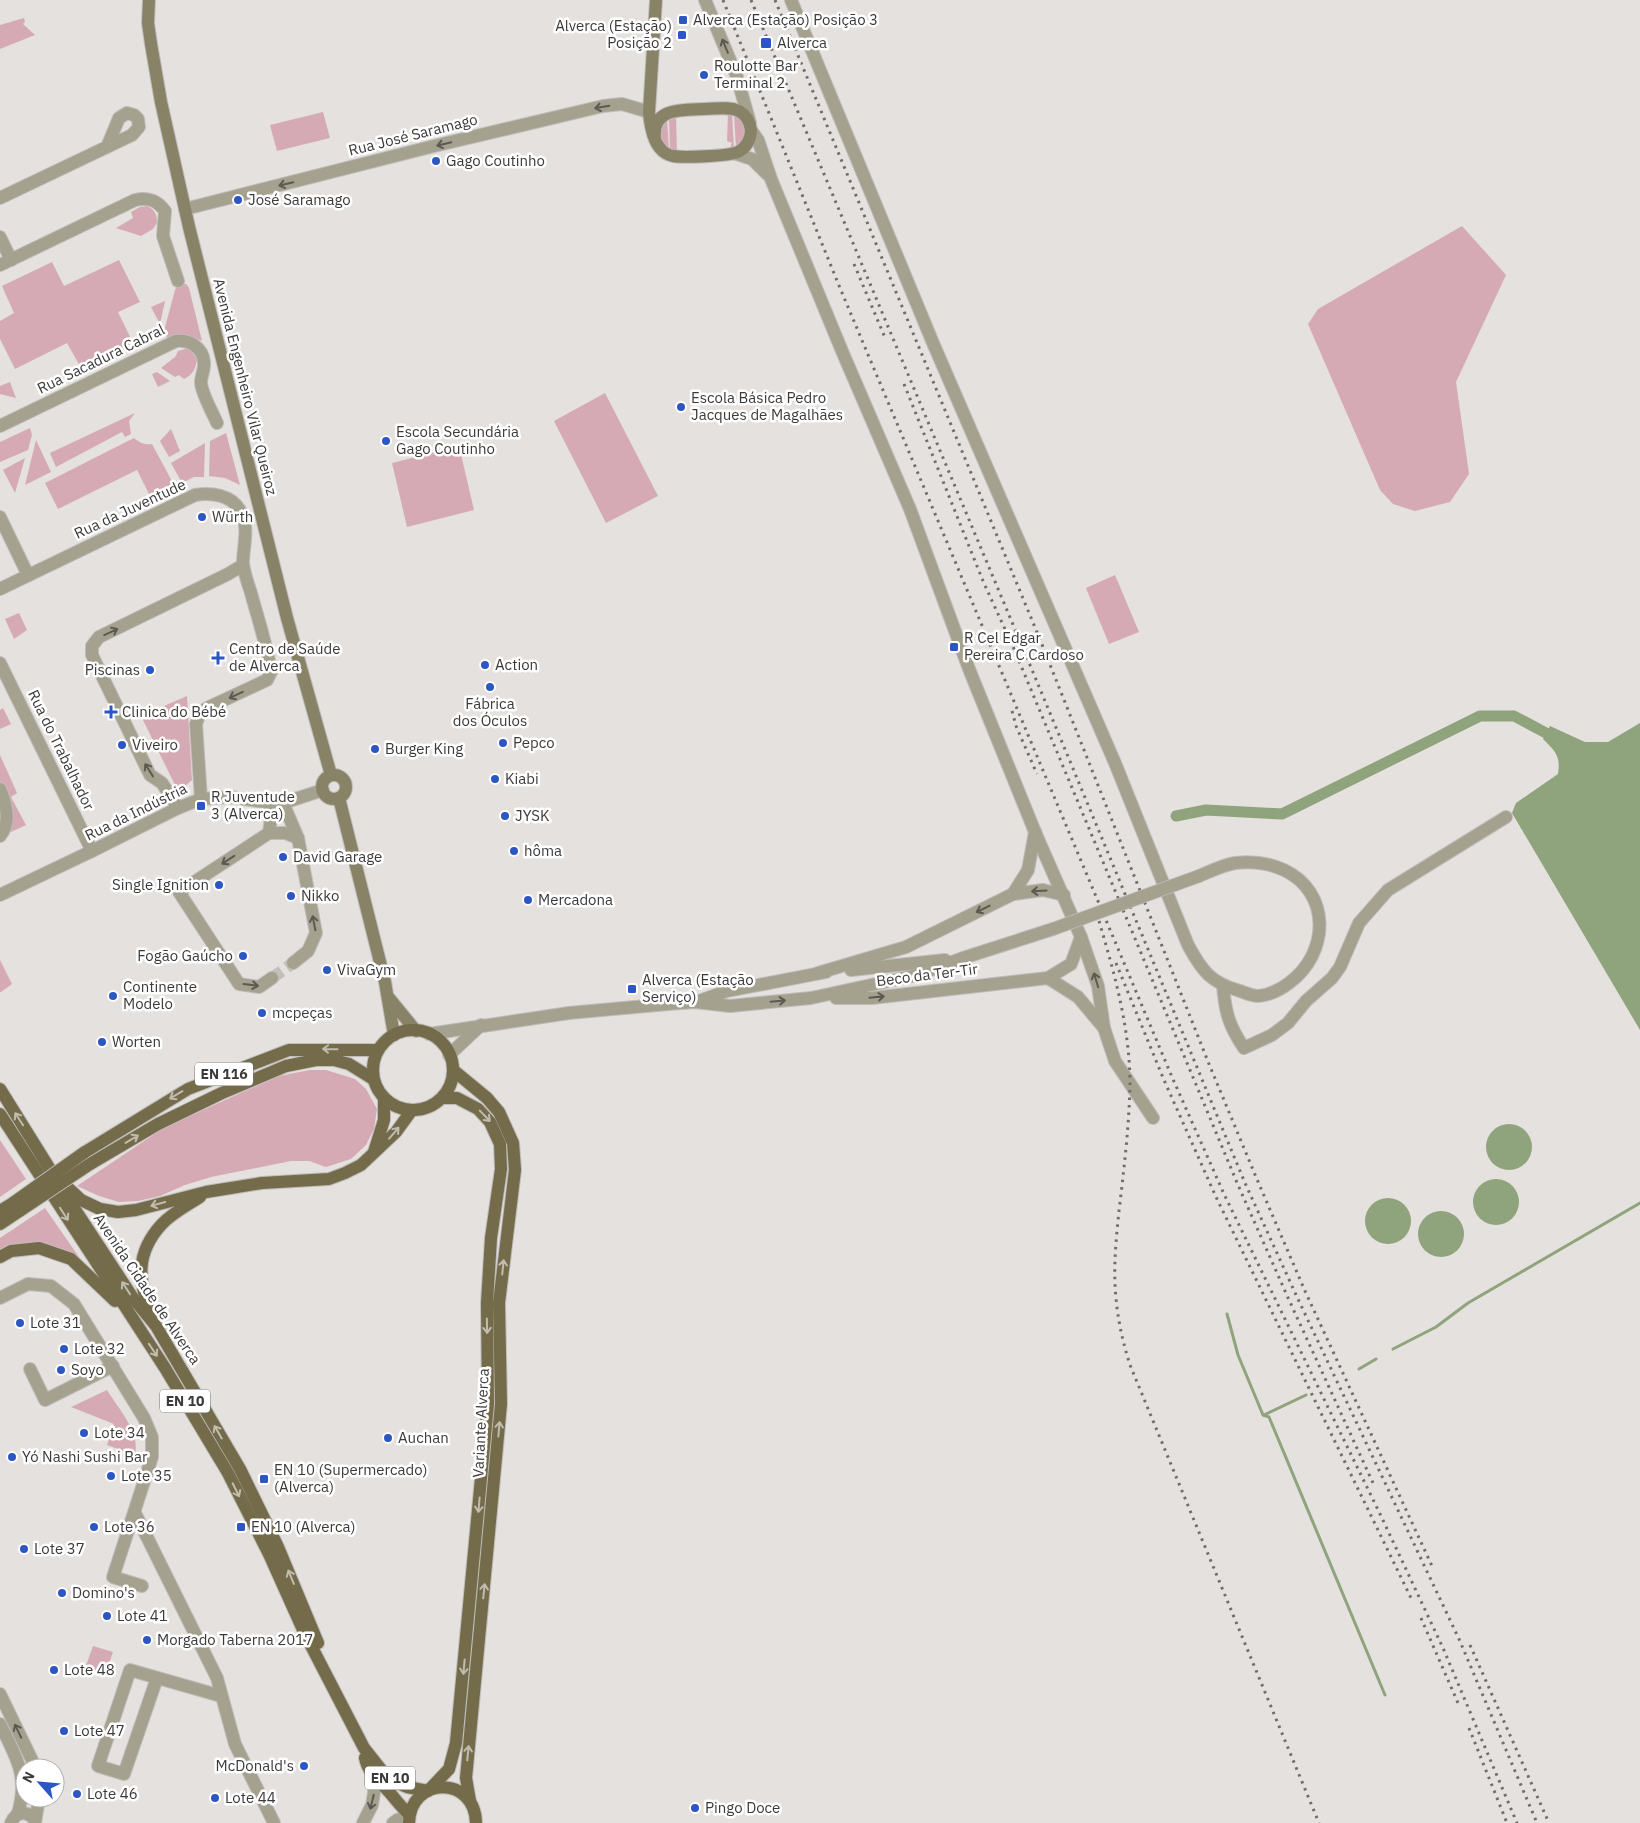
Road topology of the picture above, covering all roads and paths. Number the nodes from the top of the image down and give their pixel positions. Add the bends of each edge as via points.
1 (656, 0) edge
2 (705, 0) edge
3 (791, 0) edge
4 (149, 1) edge
5 (676, 110) junction
6 (649, 112) junction
7 (751, 128) junction
8 (655, 139) junction
9 (107, 147) dead end
10 (734, 153) junction
11 (771, 179) junction
12 (0, 198) edge
13 (185, 209) junction
14 (0, 237) edge
15 (6, 262) edge
16 (178, 281) dead end
17 (217, 423) dead end
18 (0, 426) edge
19 (0, 517) edge
20 (243, 565) junction
21 (28, 575) junction
22 (0, 589) edge
23 (0, 663) edge
24 (331, 775) junction
25 (0, 788) edge
26 (323, 790) junction
27 (339, 798) junction
28 (201, 799) junction
29 (278, 803) junction
30 (178, 808) junction
31 (1506, 818) dead end
32 (1035, 832) junction
33 (269, 833) junction
34 (0, 836) edge
35 (298, 838) junction
36 (92, 851) junction
37 (1013, 894) junction
38 (0, 895) edge
39 (1064, 895) junction
40 (1081, 937) junction
41 (963, 958) junction
42 (292, 962) tunnel mouth
43 (818, 973) junction
44 (272, 978) tunnel mouth
45 (1048, 978) junction
46 (1223, 986) junction
47 (388, 997) junction
48 (811, 998) junction
49 (695, 1002) junction
50 (481, 1025) junction
51 (1104, 1028) junction
52 (416, 1031) junction
53 (429, 1034) junction
54 (394, 1035) junction
55 (378, 1050) junction
56 (450, 1054) junction
57 (452, 1070) junction
58 (373, 1079) junction
59 (0, 1089) edge
60 (384, 1098) junction
61 (442, 1098) junction
62 (412, 1110) junction
63 (0, 1114) edge
64 (1153, 1118) dead end
65 (0, 1129) edge
66 (38, 1148) junction
67 (374, 1152) junction
68 (25, 1154) junction
69 (206, 1192) junction
70 (17, 1206) junction
71 (0, 1212) edge
72 (0, 1224) edge
73 (0, 1256) edge
74 (0, 1298) edge
75 (131, 1317) junction
76 (156, 1326) junction
77 (113, 1366) junction
78 (30, 1369) dead end
79 (135, 1513) junction
80 (142, 1586) dead end
81 (157, 1678) junction
82 (0, 1694) edge
83 (221, 1696) junction
84 (342, 1703) junction
85 (0, 1724) edge
86 (364, 1748) junction
87 (31, 1758) edge
88 (376, 1780) junction
89 (429, 1790) junction
90 (470, 1801) junction
91 (37, 1808) edge
92 (15, 1818) edge
93 (409, 1818) edge
94 (35, 1822) edge
95 (274, 1823) edge
96 (363, 1823) edge
97 (393, 1823) edge
98 (476, 1823) edge

1 - 6 main road
7 -> 2 street via 738,77
3 - 46 street via 956,396 1115,763 1188,945 1204,972
4 - 13 main road, Avenida Engenheiro Vilar Queiroz via 152,53
5 - 6 main road
5 - 7 main road via 732,109 742,113
5 - 8 main road via 659,120
6 - 8 main road
6 -> 13 street, Rua José Saramago via 622,104 603,106
7 - 10 main road via 746,145
7 - 11 street
8 - 10 main road via 660,148 673,156
9 - 12 street
10 - 11 street via 752,159
11 - 32 street via 910,508 969,669
13 - 24 main road, Avenida Engenheiro Vilar Queiroz via 287,618
14 - 15 street
15 - 16 street via 135,200 148,198 155,200 165,212 163,236
17 - 18 street, Rua Sacadura Cabral via 201,383 204,362 198,348 181,340
19 - 21 street
20 - 21 street, Rua da Juventude via 245,525 240,510 224,497 205,493 184,499
20 -> 28 street, Rua da Juventude via 271,672 267,680 207,708 199,716 196,724
30 -> 20 street via 162,783 150,775 92,655 92,646 99,637
21 - 22 street, Rua da Juventude
23 - 36 street, Rua do Trabalhador
24 - 26 main road via 325,779
24 - 27 main road, Avenida Engenheiro Vilar Queiroz via 339,776 346,785 345,793
25 - 34 street via 6,819 5,830
26 - 27 main road via 328,797
26 - 29 street, Rua da Indústria
27 - 47 main road, Avenida Engenheiro Vilar Queiroz
28 - 29 street, Rua da Indústria via 230,797
28 - 30 street, Rua da Indústria
29 - 33 street
29 - 35 street
30 - 36 street, Rua da Indústria
31 - 46 street via 1388,890 1359,922 1332,978 1272,1035 1244,1048 1232,1031 1224,1004
32 - 37 street via 1028,870
32 - 39 street
33 - 35 street via 285,833
33 -> 44 street via 179,892 239,984 259,987
42 -> 35 street via 308,952 316,933
36 - 38 street, Rua da Indústria
39 -> 37 street via 1043,890
37 -> 43 street via 906,947
39 - 40 street
40 - 45 street, Beco da Ter-Tir via 1071,964
51 -> 40 street via 1098,986
41 - 43 street
41 - 46 street, bridge via 1234,864 1265,864 1298,879 1310,891 1319,917 1316,946 1304,969 1280,990 1268,994 1256,996
41 - 48 street via 917,975
43 - 49 street via 727,991
48 -> 45 street, Beco da Ter-Tir via 872,998
45 - 51 street via 1078,997
47 - 52 main road, Avenida Engenheiro Vilar Queiroz
47 - 54 main road, Avenida Engenheiro Vilar Queiroz
49 -> 48 street via 730,1006
49 - 50 street via 569,1013
50 - 53 street
50 - 56 street
51 - 64 street via 1115,1061
52 - 53 main road
52 - 54 main road
53 - 56 main road
54 - 55 main road
55 - 58 main road
55 -> 70 main road, EN 116, bridge via 289,1050 188,1088 85,1152
56 - 57 main road
57 - 61 main road via 450,1085
90 -> 57 main road, Variante Alverca via 466,1778 502,1404 499,1303 515,1170 513,1143 499,1112
58 - 60 main road, EN 116
70 -> 58 main road, EN 116, bridge via 158,1124 286,1066 334,1060 349,1064
66 -> 59 main road, Avenida Cidade de Alverca / EN 10
60 - 62 main road via 392,1105
60 - 67 main road via 384,1120
61 - 62 main road via 428,1107
61 -> 89 main road, Variante Alverca via 457,1098 478,1109 490,1122 500,1144 501,1169 487,1303 488,1404 456,1743 448,1769
67 -> 62 main road via 396,1132
63 - 68 main road, Avenida Cidade de Alverca / EN 10
65 - 68 main road
69 -> 66 main road via 136,1210 100,1209 68,1189
76 -> 66 main road, Avenida Cidade de Alverca / EN 10 via 133,1298
67 - 69 main road via 360,1164 329,1179 262,1183
68 -> 75 main road, Avenida Cidade de Alverca / EN 10
69 - 76 main road via 162,1223 142,1258 143,1293
70 - 71 main road, EN 116
70 - 72 main road, EN 116
73 - 75 main road via 11,1251 39,1248 71,1259
74 - 77 street via 28,1284 51,1286 74,1304
75 -> 84 main road, Avenida Cidade de Alverca / EN 10 via 228,1473 304,1632
84 -> 76 main road, Avenida Cidade de Alverca / EN 10 via 278,1547 248,1486
77 - 78 street via 45,1400
77 - 79 street via 152,1438 152,1457
79 - 80 street via 113,1577
79 - 83 street via 217,1678
81 - 81 street via 130,1670 98,1766 124,1774
81 - 83 street
87 -> 82 street
83 - 95 street via 236,1744
84 - 86 main road, Avenida Cidade de Alverca / EN 10
85 - 92 street via 20,1765 23,1797
86 - 88 main road, Avenida Cidade de Alverca / EN 10 via 366,1763
86 - 89 main road, Avenida Cidade de Alverca / EN 10 via 395,1782 407,1788
88 - 93 main road, Avenida Cidade de Alverca / EN 10
88 -> 96 street via 372,1805
89 - 90 main road, EN 10 via 451,1788
89 - 93 main road, EN 10 via 418,1797
90 - 98 main road, Variante Alverca
91 - 94 street
92 - 94 street via 28,1813
93 - 97 street

